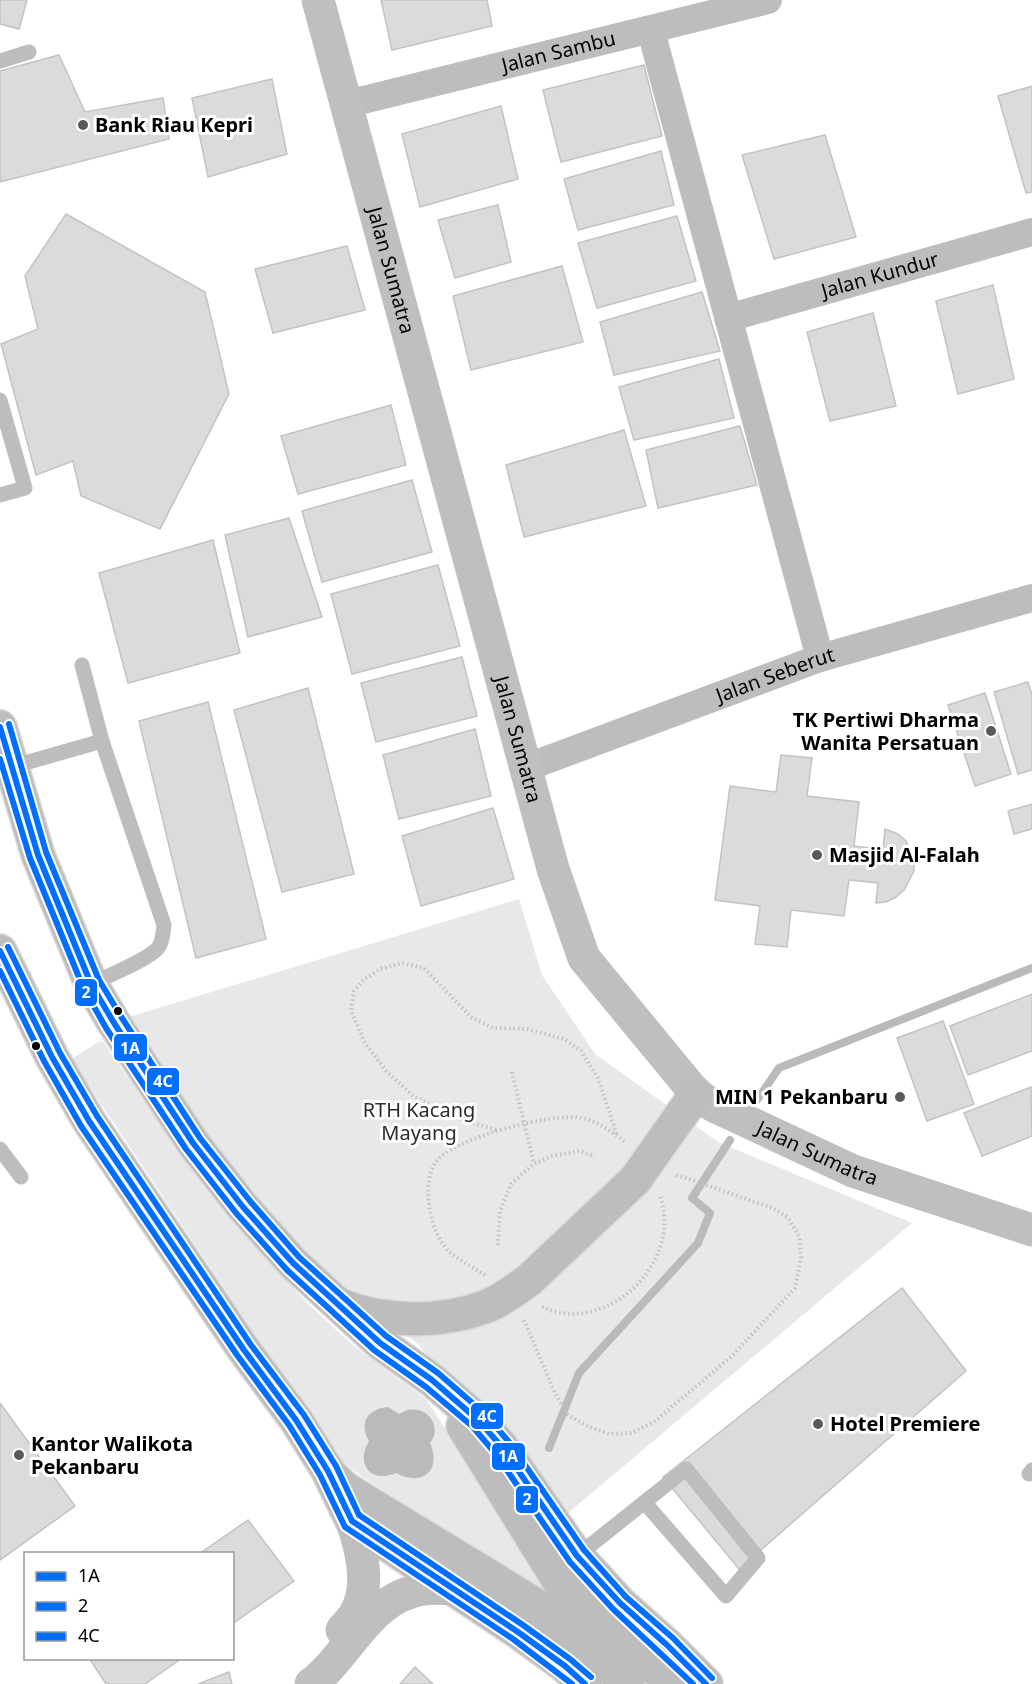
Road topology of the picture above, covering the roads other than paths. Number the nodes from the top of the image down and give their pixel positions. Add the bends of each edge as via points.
1 (318, 0) edge
2 (768, 0) edge
3 (651, 31) junction
4 (29, 52) dead end
5 (0, 61) edge
6 (347, 104) junction
7 (1032, 232) edge
8 (728, 318) junction
9 (0, 400) edge
10 (0, 495) edge
11 (1032, 598) edge
12 (820, 658) junction
13 (82, 665) dead end
14 (0, 728) edge
15 (102, 741) junction
16 (11, 767) junction
17 (525, 768) junction
18 (0, 951) edge
19 (91, 984) junction
20 (696, 1094) junction
21 (0, 1149) edge
22 (21, 1177) dead end
23 (1032, 1230) edge
24 (336, 1303) junction
25 (432, 1380) junction
26 (328, 1471) junction
27 (645, 1503) junction
28 (352, 1521) junction
29 (577, 1556) junction
30 (457, 1589) junction
31 (549, 1595) junction
32 (309, 1684) edge
33 (585, 1684) edge
34 (628, 1684) edge
35 (672, 1684) edge
36 (706, 1684) edge

1 - 6 street, Jalan Sumatra
2 - 3 street, Jalan Sambu
3 - 6 street, Jalan Sambu
3 - 8 street
4 - 5 lane
6 - 17 street, Jalan Sumatra
7 - 8 street, Jalan Kundur
8 - 12 street
9 - 10 lane via 25,488
11 - 12 street, Jalan Seberut
12 - 17 street, Jalan Seberut
13 - 15 lane
14 - 16 main road
15 - 16 lane
15 - 19 lane via 164,925 159,947
16 - 19 main road via 38,855
17 - 20 street, Jalan Sumatra via 553,869 584,958
18 - 26 main road via 52,1057 89,1121
19 - 24 main road via 192,1143 293,1263
20 - 23 street, Jalan Sumatra via 853,1171
20 - 24 main road via 648,1164 619,1197 512,1293 486,1306 434,1317 387,1317
21 - 22 lane
24 - 25 main road via 380,1343
25 - 29 main road via 502,1447
25 - 31 main road via 452,1409
26 - 28 main road
26 - 31 main road via 346,1489
27 - 27 lane via 726,1596 758,1558 686,1469
27 - 29 lane
28 - 30 main road
28 - 32 street via 360,1545 363,1594 356,1612 313,1666
29 - 36 main road via 620,1603
30 - 32 street via 424,1588 384,1606 369,1618 323,1675
30 - 33 main road
31 - 34 main road
31 - 35 main road

